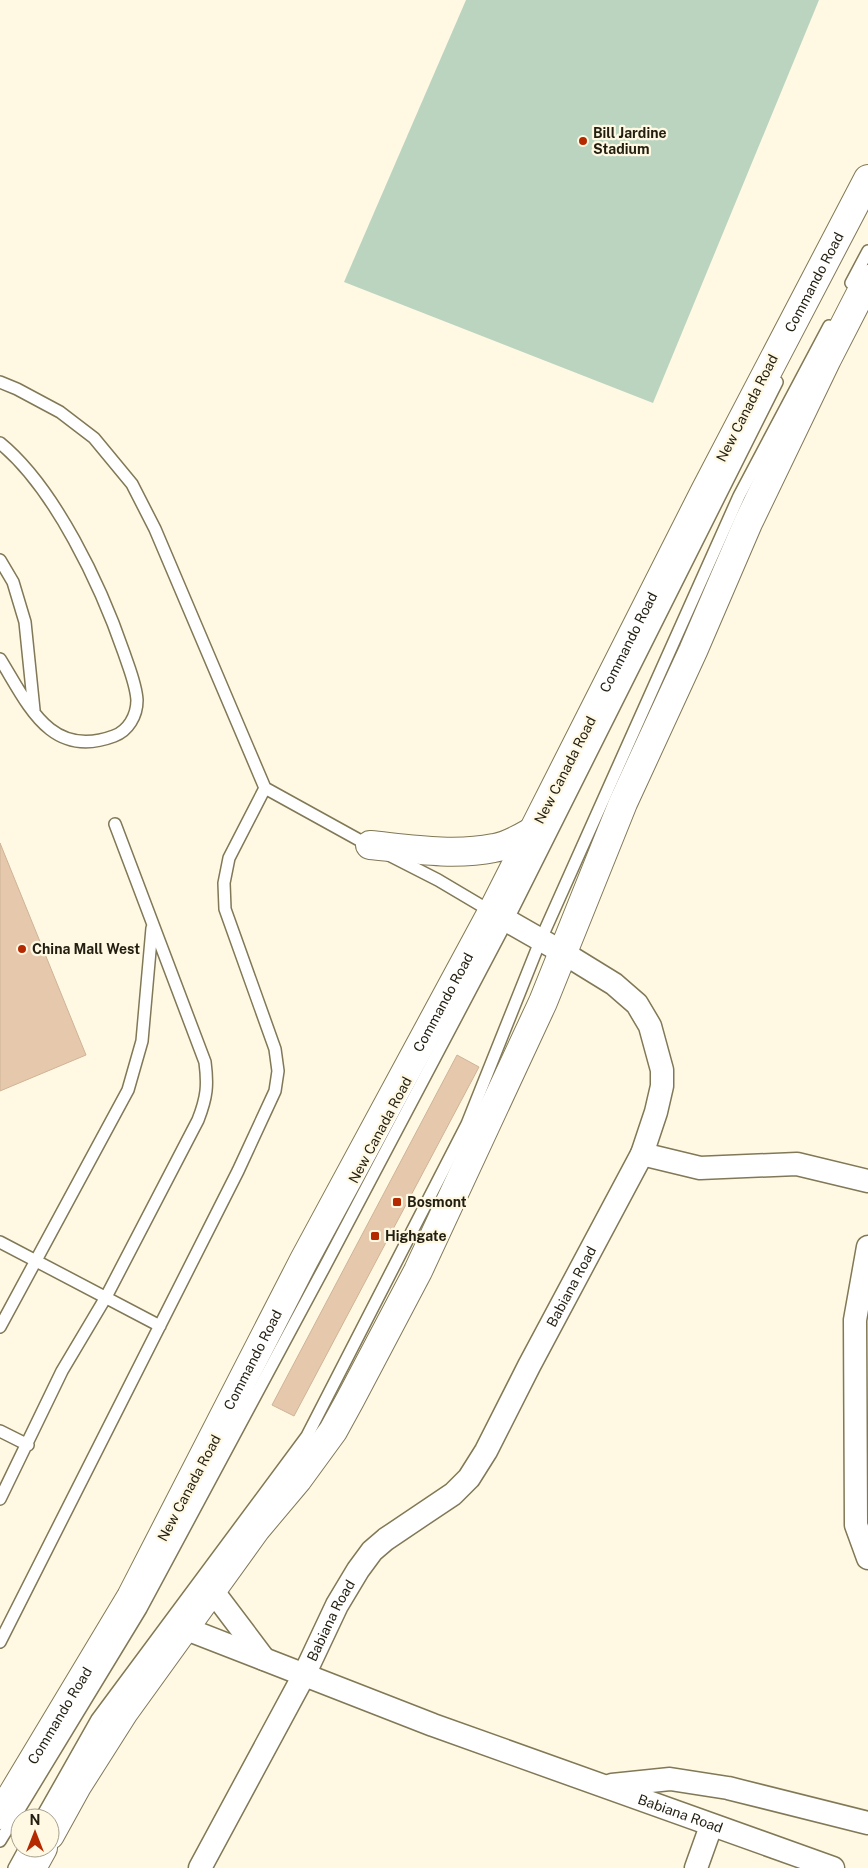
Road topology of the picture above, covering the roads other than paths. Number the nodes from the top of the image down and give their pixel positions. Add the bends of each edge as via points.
1 (868, 179) edge
2 (868, 251) edge
3 (868, 279) edge
4 (845, 295) dead end
5 (836, 312) dead end
6 (782, 374) dead end
7 (0, 382) edge
8 (0, 443) edge
9 (0, 560) edge
10 (0, 659) edge
11 (35, 714) junction
12 (265, 788) junction
13 (115, 824) dead end
14 (533, 831) junction
15 (370, 845) junction
16 (499, 916) junction
17 (153, 924) junction
18 (551, 946) junction
19 (642, 1154) junction
20 (868, 1180) edge
21 (0, 1242) edge
22 (868, 1247) edge
23 (36, 1261) junction
24 (106, 1297) junction
25 (160, 1326) junction
26 (0, 1327) edge
27 (0, 1431) edge
28 (28, 1445) junction
29 (0, 1499) edge
30 (868, 1558) edge
31 (212, 1590) junction
32 (184, 1628) junction
33 (0, 1642) edge
34 (264, 1659) junction
35 (304, 1675) junction
36 (606, 1786) junction
37 (48, 1808) edge
38 (0, 1815) edge
39 (60, 1817) edge
40 (868, 1823) edge
41 (711, 1826) junction
42 (0, 1841) edge
43 (200, 1868) edge
44 (696, 1868) edge
45 (833, 1868) edge

1 - 14 main road, Commando Road via 705,490
2 - 4 lane
3 - 18 main road via 748,523 623,803
5 - 18 lane via 739,496
6 - 16 lane, New Canada Road
7 - 12 lane via 60,412 94,438 132,484 155,529
8 - 11 lane via 40,485 77,544 117,633 137,702 133,720 120,734 98,742 75,742 52,732
9 - 11 lane via 13,582 25,622
10 - 11 lane
12 - 15 lane
12 - 25 lane via 229,858 224,883 226,909 275,1049 278,1071 275,1091
13 - 17 lane
14 - 15 main road via 512,843 478,850
14 - 16 main road, Commando Road
15 - 16 lane
16 - 18 street, Babiana Road
16 - 38 main road, Commando Road via 304,1260 131,1597
16 - 42 lane, New Canada Road via 328,1260 141,1609
17 - 23 lane via 142,1042 128,1090
17 - 24 lane via 205,1062 206,1099
18 - 19 street, Babiana Road via 614,984 637,1004 650,1026 662,1070 662,1086
18 - 31 main road via 544,1002 418,1271 333,1431
18 - 37 lane via 467,1124 306,1436 97,1719
19 - 20 street via 700,1168 797,1164
19 - 35 street, Babiana Road via 469,1478 453,1494 372,1552 337,1605
21 - 23 lane
22 - 30 street via 855,1320 855,1409 856,1525
23 - 24 lane
23 - 26 lane
24 - 25 lane
24 - 28 lane via 62,1371
25 - 33 lane
27 - 28 lane
28 - 29 lane
31 - 32 main road
31 - 34 street
32 - 34 street, Babiana Road
32 - 39 main road via 124,1712
34 - 35 street, Babiana Road
35 - 36 street, Babiana Road
35 - 43 street, Babiana Road
36 - 40 street via 670,1779 728,1788
36 - 41 street, Babiana Road
41 - 44 street
41 - 45 street, Babiana Road

